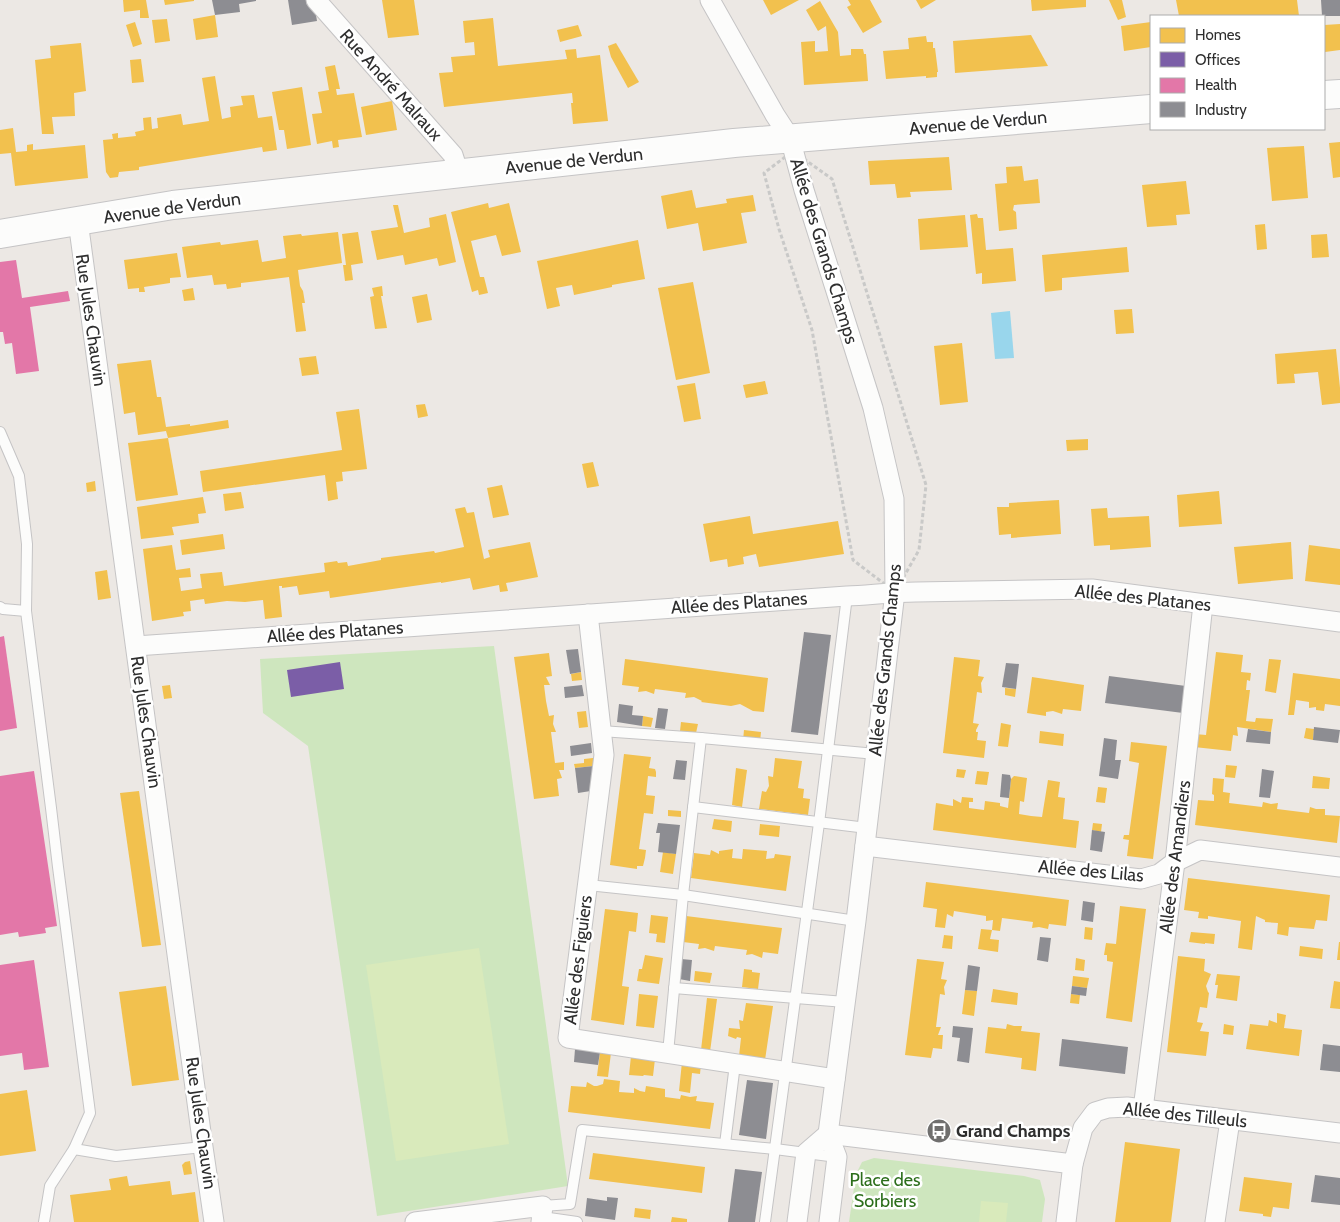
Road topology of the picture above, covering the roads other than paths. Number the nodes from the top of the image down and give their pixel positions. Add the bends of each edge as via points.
1 (316, 0) edge
2 (710, 0) edge
3 (1340, 94) edge
4 (1325, 95) edge
5 (1150, 109) edge
6 (791, 145) junction
7 (459, 174) junction
8 (78, 221) junction
9 (0, 234) edge
10 (0, 432) edge
11 (3, 448) edge
12 (895, 592) junction
13 (847, 596) junction
14 (1203, 604) junction
15 (0, 607) edge
16 (26, 611) junction
17 (588, 614) junction
18 (1340, 622) edge
19 (136, 646) junction
20 (602, 732) junction
21 (701, 738) junction
22 (828, 750) junction
23 (876, 754) junction
24 (693, 806) junction
25 (819, 823) junction
26 (866, 837) junction
27 (1175, 862) junction
28 (1340, 868) edge
29 (588, 885) junction
30 (683, 895) junction
31 (806, 914) junction
32 (856, 921) junction
33 (674, 988) junction
34 (795, 998) junction
35 (845, 1002) junction
36 (668, 1053) junction
37 (736, 1064) junction
38 (784, 1072) junction
39 (834, 1079) junction
40 (1143, 1109) junction
41 (1230, 1120) junction
42 (1340, 1133) edge
43 (828, 1134) junction
44 (725, 1144) junction
45 (203, 1147) junction
46 (74, 1149) junction
47 (775, 1149) junction
48 (806, 1153) junction
49 (837, 1157) junction
50 (1073, 1164) junction
51 (542, 1215) edge
52 (44, 1222) edge
53 (214, 1222) edge
54 (415, 1222) edge
55 (577, 1222) edge
56 (765, 1222) edge
57 (797, 1222) edge
58 (829, 1222) edge
59 (1066, 1222) edge
60 (1215, 1222) edge

1 - 7 street, Rue André Malraux via 454,155
2 - 6 street, Allée des Grands Champs
3 - 4 main road
5 - 6 main road, Avenue de Verdun
6 - 7 main road, Avenue de Verdun via 734,143
6 - 12 street, Allée des Grands Champs via 873,408 894,499
7 - 8 main road, Avenue de Verdun via 173,205
8 - 9 main road, Avenue de Verdun
8 - 19 street, Rue Jules Chauvin
10 - 11 lane
11 - 16 lane via 19,476 28,544
12 - 13 street, Allée des Platanes
12 - 14 street, Allée des Platanes via 1092,589
12 - 23 street, Allée des Grands Champs
13 - 17 street, Allée des Platanes
13 - 22 lane
14 - 18 street, Allée des Platanes
14 - 27 street, Allée des Amandiers
15 - 16 lane
16 - 46 lane via 90,1113
17 - 19 street, Allée des Platanes
17 - 20 street, Allée des Figuiers
19 - 45 street, Rue Jules Chauvin
20 - 21 lane
20 - 29 street, Allée des Figuiers via 604,755
21 - 22 lane
21 - 24 lane
22 - 23 lane
22 - 25 lane
23 - 26 street, Allée des Grands Champs
24 - 25 lane
24 - 30 lane
25 - 26 lane
25 - 31 lane
26 - 27 street, Allée des Lilas via 1141,879 1159,874
26 - 32 street, Allée des Grands Champs
27 - 28 street, Allée des Lilas via 1200,850
27 - 40 street, Allée des Amandiers
29 - 30 lane
29 - 36 street, Allée des Figuiers via 568,1038
30 - 31 lane
30 - 33 lane
31 - 32 lane
31 - 34 lane
32 - 35 street, Allée des Grands Champs
33 - 34 lane
33 - 36 lane
34 - 35 lane
34 - 38 lane
35 - 39 street, Allée des Grands Champs
36 - 37 street, Allée des Figuiers
37 - 38 street, Allée des Figuiers
37 - 44 lane
38 - 39 street, Allée des Figuiers
38 - 47 lane
39 - 43 street, Allée des Grands Champs
40 - 41 street, Allée des Tilleuls
40 - 50 street, Allée des Tilleuls via 1108,1108 1095,1112 1083,1128
41 - 42 street, Allée des Tilleuls
41 - 60 street
43 - 48 street
43 - 49 street, Allée des Grands Champs
43 - 50 street
44 - 47 lane
44 - 51 lane via 582,1130 570,1204
45 - 46 lane via 116,1156
45 - 53 street, Rue Jules Chauvin
46 - 52 lane via 50,1186
47 - 48 lane
47 - 56 lane
48 - 49 lane
48 - 57 street
49 - 58 street, Allée des Grands Champs
50 - 59 street, Allée des Tilleuls
51 - 54 street
51 - 55 lane

